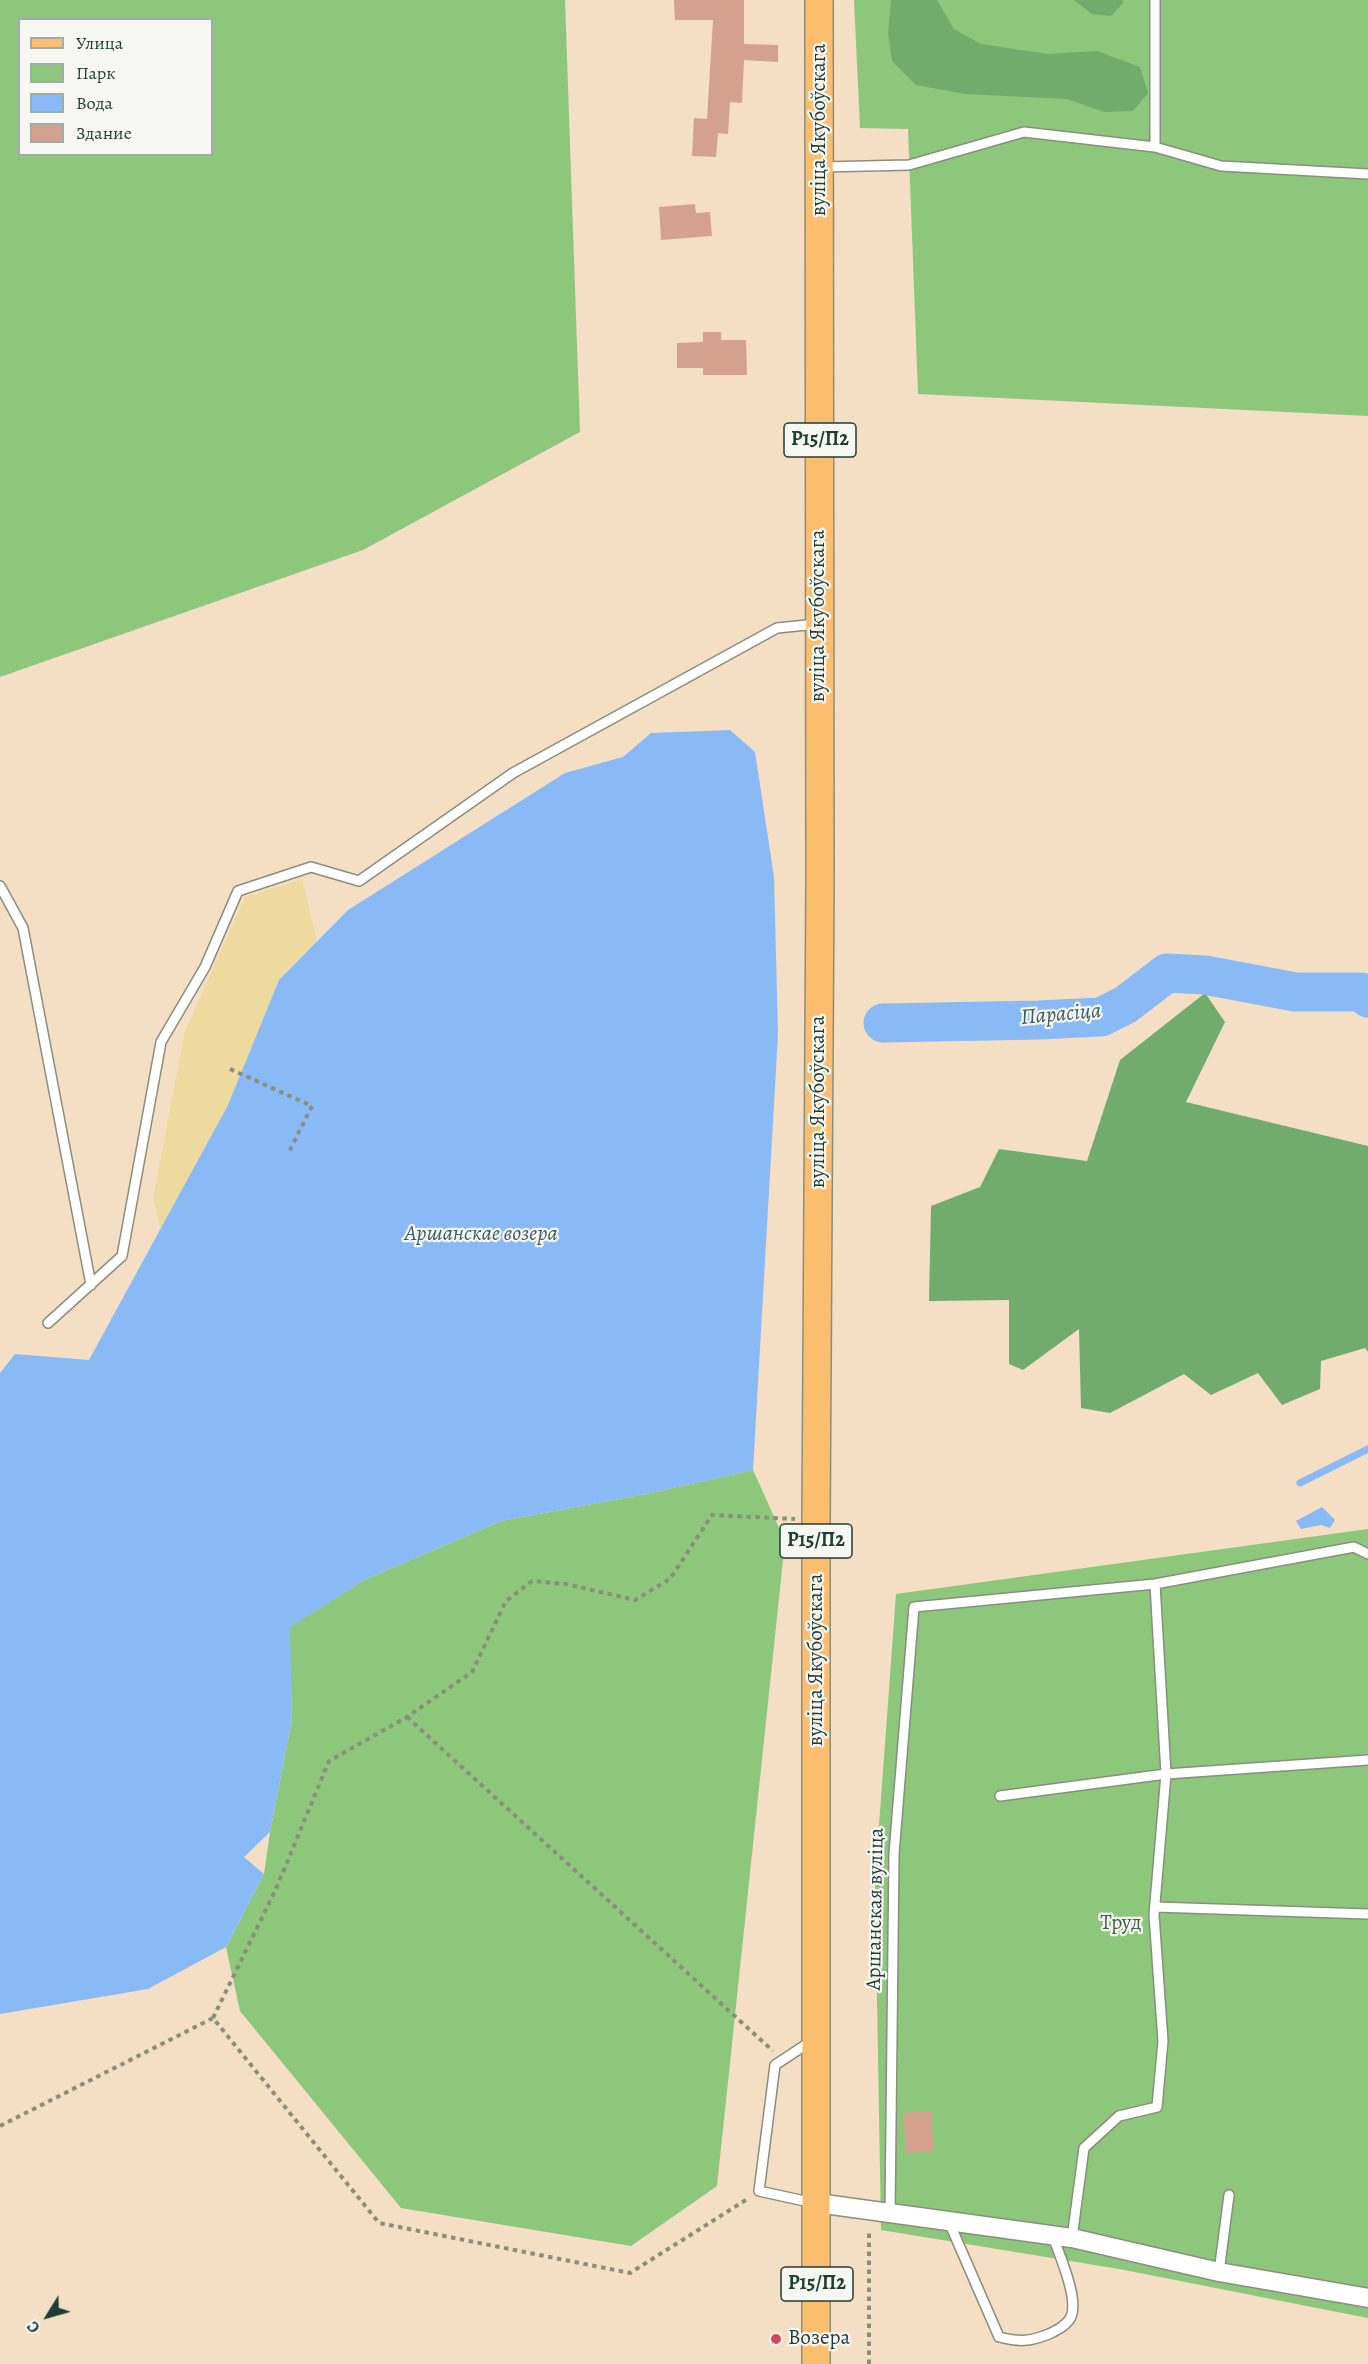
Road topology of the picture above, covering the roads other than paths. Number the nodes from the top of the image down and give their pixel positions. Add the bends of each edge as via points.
1 (819, 0) edge
2 (1155, 0) edge
3 (1155, 147) junction
4 (820, 167) junction
5 (1368, 174) edge
6 (819, 624) junction
7 (0, 886) edge
8 (91, 1285) junction
9 (48, 1323) dead end
10 (1368, 1554) edge
11 (1155, 1584) junction
12 (1368, 1761) edge
13 (1166, 1774) junction
14 (1000, 1797) dead end
15 (1155, 1908) junction
16 (1368, 1914) edge
17 (817, 2037) junction
18 (1228, 2195) dead end
19 (817, 2203) junction
20 (890, 2214) junction
21 (950, 2222) junction
22 (1053, 2236) junction
23 (1072, 2238) junction
24 (1219, 2272) junction
25 (1368, 2298) edge
26 (816, 2364) edge

1 - 4 main road, вуліца Якубоўскага / Р15/П2
2 - 3 lane
3 - 4 lane via 1024,132 909,165
3 - 5 lane via 1221,166
4 - 6 main road, вуліца Якубоўскага / Р15/П2
6 - 8 lane via 777,628 524,767 359,881 311,867 238,891 205,967 161,1042 122,1256
6 - 17 main road, вуліца Якубоўскага / Р15/П2
7 - 8 lane via 23,928
8 - 9 lane
10 - 11 lane via 1354,1547
11 - 13 lane
11 - 20 lane, Аршанская вуліца via 914,1606 894,1854
12 - 13 lane
13 - 14 lane
13 - 15 lane
15 - 16 lane
15 - 23 lane via 1163,2041 1157,2108 1119,2116 1083,2148
17 - 19 main road, вуліца Якубоўскага / Р15/П2
17 - 19 lane via 775,2065 759,2191
18 - 24 lane
19 - 20 street
19 - 26 main road, Р15/П2
20 - 21 street
21 - 22 street
21 - 22 lane via 999,2337 1019,2342 1061,2329 1071,2317 1069,2284
22 - 23 street
23 - 24 street
24 - 25 street

